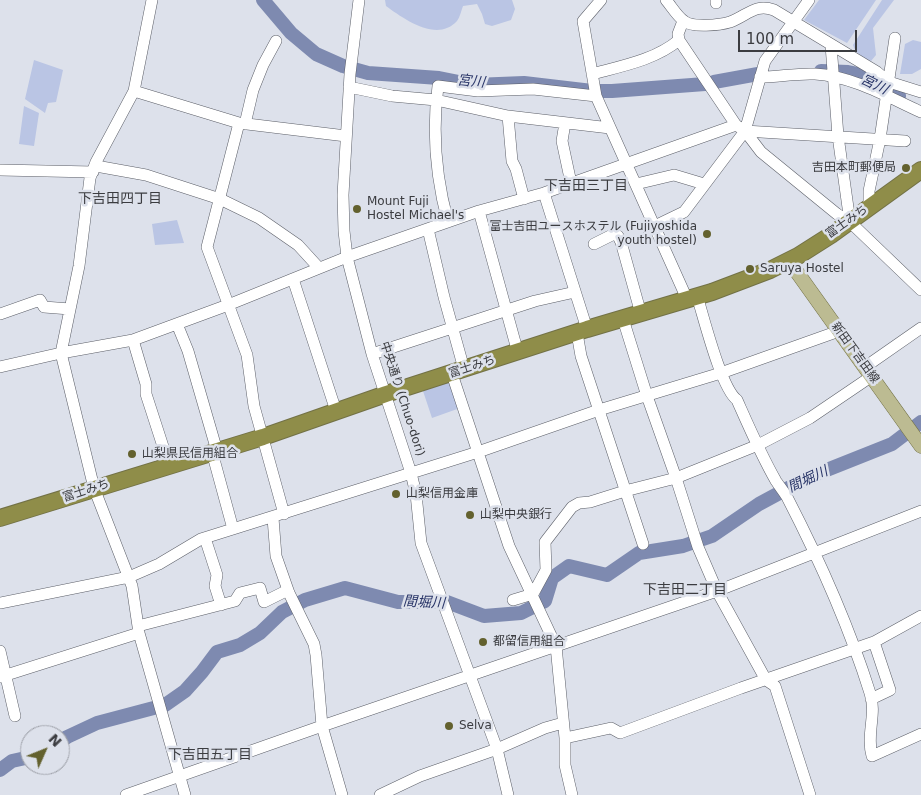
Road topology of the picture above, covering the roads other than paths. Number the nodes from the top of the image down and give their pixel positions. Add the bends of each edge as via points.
1 (152, 0) edge
2 (358, 0) edge
3 (601, 0) edge
4 (666, 0) edge
5 (808, 0) edge
6 (683, 21) junction
7 (792, 22) junction
8 (895, 38) dead end
9 (679, 40) junction
10 (276, 41) dead end
11 (832, 45) junction
12 (760, 77) junction
13 (834, 77) junction
14 (593, 78) junction
15 (889, 82) junction
16 (349, 87) junction
17 (134, 91) junction
18 (921, 92) edge
19 (596, 95) junction
20 (887, 97) junction
21 (436, 100) junction
22 (921, 112) edge
23 (508, 116) junction
24 (565, 123) junction
25 (242, 124) junction
26 (610, 128) junction
27 (741, 128) junction
28 (346, 136) junction
29 (838, 136) junction
30 (880, 139) junction
31 (905, 141) dead end
32 (627, 163) junction
33 (95, 169) junction
34 (0, 170) edge
35 (921, 170) edge
36 (571, 183) junction
37 (636, 184) junction
38 (704, 184) junction
39 (544, 193) junction
40 (220, 199) junction
41 (524, 199) junction
42 (869, 207) junction
43 (479, 211) junction
44 (448, 222) junction
45 (850, 222) junction
46 (655, 226) junction
47 (428, 229) junction
48 (594, 244) dead end
49 (347, 257) junction
50 (789, 261) junction
51 (320, 268) junction
52 (293, 279) junction
53 (921, 290) edge
54 (575, 292) junction
55 (692, 298) junction
56 (228, 305) junction
57 (70, 309) junction
58 (507, 310) junction
59 (0, 314) edge
60 (641, 314) junction
61 (623, 319) junction
62 (177, 324) junction
63 (452, 328) junction
64 (921, 328) edge
65 (582, 331) junction
66 (839, 331) junction
67 (133, 340) junction
68 (61, 353) junction
69 (518, 353) junction
70 (372, 354) junction
71 (0, 367) edge
72 (458, 371) junction
73 (721, 372) junction
74 (869, 372) junction
75 (386, 394) junction
76 (647, 396) junction
77 (599, 410) junction
78 (336, 411) junction
79 (916, 436) edge
80 (263, 437) junction
81 (758, 445) junction
82 (214, 451) junction
83 (478, 452) junction
84 (169, 465) junction
85 (411, 473) junction
86 (676, 478) junction
87 (94, 488) junction
88 (625, 491) junction
89 (921, 511) edge
90 (284, 514) junction
91 (0, 518) edge
92 (273, 518) junction
93 (233, 529) junction
94 (205, 538) junction
95 (642, 544) dead end
96 (814, 553) junction
97 (129, 577) junction
98 (717, 591) junction
99 (289, 592) junction
100 (513, 600) dead end
101 (536, 601) junction
102 (0, 603) edge
103 (221, 605) junction
104 (921, 616) edge
105 (139, 629) junction
106 (874, 642) junction
107 (556, 646) junction
108 (855, 649) junction
109 (0, 651) edge
110 (3, 676) edge
111 (471, 676) junction
112 (766, 680) junction
113 (871, 699) junction
114 (15, 716) dead end
115 (563, 723) junction
116 (322, 726) junction
117 (921, 734) edge
118 (565, 738) junction
119 (497, 749) junction
120 (179, 778) junction
121 (126, 795) edge
122 (184, 795) edge
123 (342, 795) edge
124 (380, 795) edge
125 (508, 795) edge
126 (572, 795) edge
127 (810, 795) edge

1 - 17 street
2 - 16 street, 中央通り (Chuo-dori)
3 - 14 street via 582,21
4 - 6 street
5 - 7 street
6 - 7 street via 700,25 729,22 766,7
6 - 9 street
7 - 11 street
7 - 12 street via 766,61
8 - 15 street
9 - 14 street via 651,57
9 - 27 street
10 - 25 street via 263,65
11 - 13 street
11 - 15 street
12 - 13 street via 815,74
12 - 27 street
13 - 20 street
13 - 29 street
14 - 19 street
15 - 18 street
15 - 20 street
16 - 21 street via 392,96
16 - 28 street, 中央通り (Chuo-dori)
17 - 25 street
17 - 33 street
19 - 21 street via 533,90 478,91 438,86
19 - 26 street
20 - 22 street
20 - 30 street
21 - 23 street
21 - 44 street via 438,175
23 - 24 street
23 - 41 street via 512,161
24 - 26 street
24 - 36 street via 562,141
25 - 28 street
25 - 40 street
26 - 32 street
27 - 29 street
27 - 32 street
27 - 38 street
27 - 45 street via 761,152
28 - 49 street, 中央通り (Chuo-dori) via 343,195
29 - 30 street
29 - 45 street
30 - 31 street
30 - 42 street
32 - 36 street
32 - 37 street
33 - 34 street
33 - 40 street via 146,175
33 - 57 street via 90,178
35 - 42 highway, 富士みち
36 - 39 street
37 - 38 street via 674,175
37 - 46 street
38 - 46 street via 684,212
39 - 41 street
39 - 54 street
40 - 51 street via 259,218 298,245
40 - 56 street via 207,247
41 - 43 street
42 - 45 highway, 富士みち
43 - 44 street
43 - 58 street
44 - 47 street
45 - 50 highway, 富士みち
45 - 53 street
46 - 55 street
47 - 49 street
47 - 63 street
48 - 60 street via 614,234 618,236
49 - 51 street
49 - 70 street, 中央通り (Chuo-dori)
50 - 55 highway, 富士みち
50 - 66 main road, 新田下吉田線
51 - 52 street
52 - 56 street
52 - 78 street
54 - 58 street
54 - 65 street
55 - 60 highway, 富士みち
55 - 73 street
56 - 62 street
56 - 80 street via 247,355 254,406
57 - 59 street via 44,307 40,300
57 - 68 street
58 - 63 street
58 - 69 street
60 - 61 highway, 富士みち
61 - 65 highway, 富士みち
61 - 76 street
62 - 67 street
62 - 82 street via 188,351
63 - 70 street
63 - 72 street
64 - 74 street
65 - 69 highway, 富士みち
65 - 77 street via 581,356
66 - 73 street
66 - 74 main road, 新田下吉田線
67 - 68 street
67 - 84 street
68 - 71 street
68 - 87 street
69 - 72 highway, 富士みち
70 - 75 street, 中央通り (Chuo-dori)
72 - 75 highway, 富士みち
72 - 83 street
73 - 76 street
73 - 81 street
74 - 79 main road, 新田下吉田線
74 - 81 street via 810,418
75 - 78 highway, 富士みち
75 - 85 street, 中央通り (Chuo-dori)
76 - 77 street
76 - 86 street
77 - 83 street
77 - 88 street
78 - 80 highway, 富士みち
80 - 82 highway, 富士みち
80 - 90 street
81 - 86 street
81 - 96 street
82 - 84 highway, 富士みち
82 - 93 street
83 - 85 street
83 - 101 street via 509,546
84 - 87 highway, 富士みち
85 - 90 street
85 - 111 street, 中央通り (Chuo-dori) via 421,543
86 - 88 street
86 - 98 street via 696,542
87 - 91 highway, 富士みち
87 - 97 street
88 - 95 street
88 - 101 street via 572,507 545,542 546,570
89 - 96 street
90 - 92 street
92 - 93 street
92 - 99 street via 276,556
93 - 94 street
94 - 97 street via 160,564
94 - 103 street via 217,574 215,586
96 - 98 street
96 - 108 street
97 - 102 street
97 - 105 street
98 - 107 street
98 - 112 street
99 - 103 street via 264,602 260,588 240,593 235,601
99 - 116 street via 314,644
100 - 101 street
101 - 107 street
103 - 105 street
104 - 106 street
105 - 110 street
105 - 120 street
106 - 108 street
106 - 113 street via 890,690
107 - 111 street
107 - 115 street
108 - 112 street
108 - 113 street
109 - 110 street
110 - 114 street
111 - 116 street
111 - 119 street, 中央通り (Chuo-dori)
112 - 118 street via 620,733 611,728
112 - 127 street via 775,686
113 - 117 street via 869,745 872,756
115 - 118 street
115 - 119 street
116 - 120 street
116 - 123 street
118 - 126 street via 565,765
119 - 124 street via 420,776
119 - 125 street, 中央通り (Chuo-dori)
120 - 121 street
120 - 122 street

